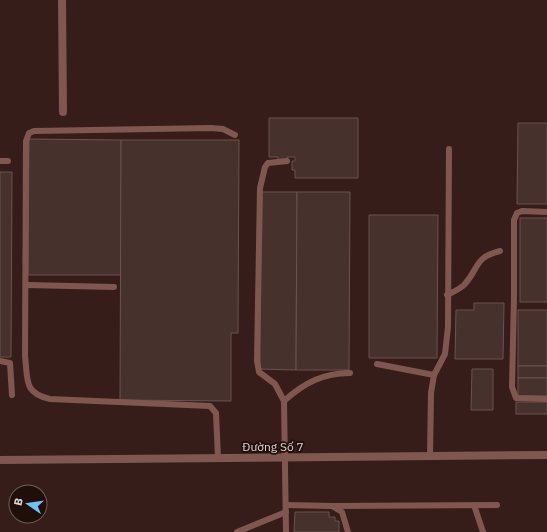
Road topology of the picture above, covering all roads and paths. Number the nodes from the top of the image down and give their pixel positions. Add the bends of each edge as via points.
1 (62, 0) edge
2 (63, 112) dead end
3 (235, 135) dead end
4 (449, 149) dead end
5 (0, 161) edge
6 (8, 161) dead end
7 (287, 161) dead end
8 (547, 212) edge
9 (500, 252) dead end
10 (26, 285) junction
11 (114, 286) dead end
12 (447, 295) junction
13 (0, 361) edge
14 (377, 364) dead end
15 (350, 373) dead end
16 (434, 375) junction
17 (12, 395) dead end
18 (547, 399) edge
19 (284, 401) junction
20 (547, 455) edge
21 (430, 456) junction
22 (218, 458) junction
23 (286, 458) junction
24 (0, 460) edge
25 (474, 505) junction
26 (498, 505) dead end
27 (332, 506) junction
28 (286, 509) junction
29 (237, 532) edge
30 (286, 532) edge
31 (348, 532) edge
32 (483, 532) edge

1 - 2 street
3 - 10 lane via 223,129 211,128 70,129 29,133 26,141
4 - 12 lane
5 - 6 lane
7 - 19 lane via 268,163 260,188 257,361 259,372 275,384
8 - 18 lane via 522,211 517,213 514,220 512,387 516,398
9 - 12 lane via 488,254 480,260 463,286
10 - 11 lane
10 - 22 lane via 25,356 29,386 34,394 58,399 210,406 216,413
12 - 16 lane via 448,327 445,354
13 - 17 lane via 10,363
14 - 16 lane
15 - 19 lane via 328,374 312,380
16 - 21 lane via 430,393
19 - 23 lane
20 - 21 street, Đường Số 7
21 - 23 street, Đường Số 7
22 - 23 street, Đường Số 7
22 - 24 street, Đường Số 7
23 - 28 lane
25 - 26 lane
25 - 27 lane
25 - 32 lane
27 - 28 lane
27 - 31 lane via 342,512
28 - 29 lane
28 - 30 lane

